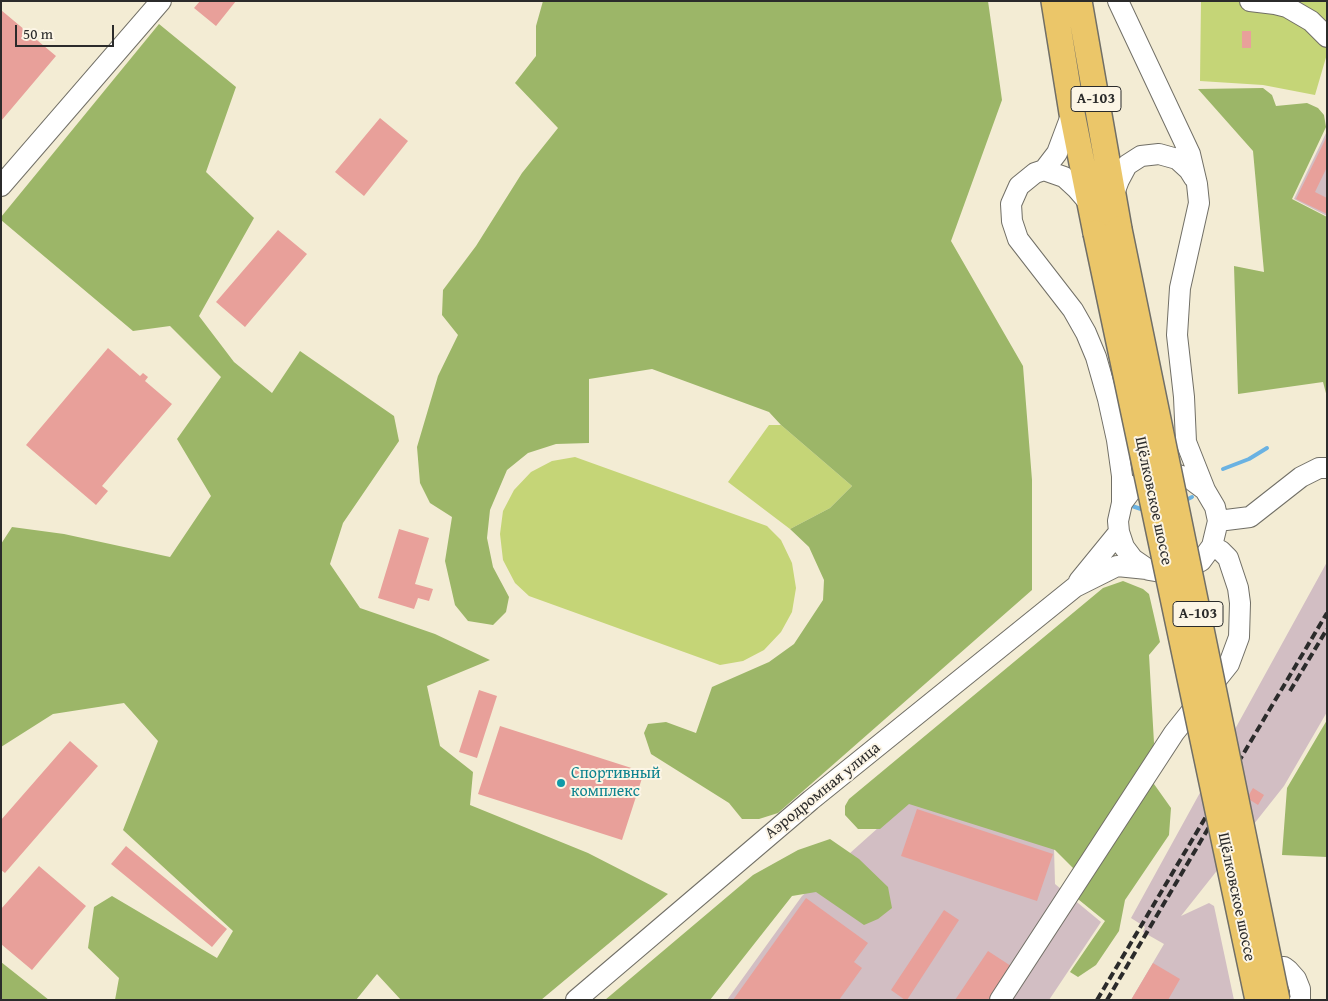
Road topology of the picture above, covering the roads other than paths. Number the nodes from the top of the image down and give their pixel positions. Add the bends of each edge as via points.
1 (161, 1) edge
2 (1054, 1) edge
3 (1079, 1) edge
4 (1118, 1) edge
5 (1250, 1) edge
6 (1327, 37) edge
7 (1072, 113) junction
8 (1044, 170) junction
9 (1197, 184) junction
10 (1, 186) edge
11 (1114, 196) junction
12 (1090, 204) junction
13 (1108, 231) junction
14 (1117, 440) junction
15 (1186, 442) junction
16 (1327, 468) edge
17 (1160, 475) junction
18 (1205, 490) junction
19 (1122, 503) junction
20 (1218, 521) junction
21 (1119, 532) junction
22 (1212, 546) junction
23 (1149, 570) junction
24 (1075, 587) junction
25 (1284, 968) dead end
26 (576, 1000) edge
27 (1000, 1000) edge
28 (1258, 1000) edge
29 (1277, 1000) edge
30 (1300, 1000) edge

1 - 10 street
2 - 7 main road, Щёлковское шоссе / А-103
3 - 11 main road, Щёлковское шоссе / А-103
4 - 9 street via 1190,154
5 - 6 street via 1288,7 1311,21
7 - 8 street via 1057,153
7 - 12 main road, Щёлковское шоссе / А-103
8 - 12 street via 1064,177
8 - 14 street via 1019,186 1011,204 1012,221 1018,240 1073,310 1086,333 1096,357
9 - 11 street via 1177,159 1159,154 1141,156 1127,165
9 - 15 street via 1199,203 1180,288 1177,335
11 - 13 main road, Щёлковское шоссе / А-103
12 - 13 main road, Щёлковское шоссе / А-103
13 - 28 main road, Щёлковское шоссе / А-103, bridge
13 - 29 main road, Щёлковское шоссе / А-103, bridge
14 - 17 street via 1137,467
14 - 19 street
15 - 17 street via 1180,460
15 - 18 street
16 - 20 street via 1319,468 1301,477 1250,517
17 - 18 street via 1189,478
17 - 19 street via 1134,487
18 - 20 street via 1215,507
19 - 21 street
20 - 22 street
21 - 23 street via 1133,560
21 - 24 street
22 - 23 street via 1201,561 1185,570 1167,574
22 - 27 street via 1228,558 1238,588 1239,637 1229,664 1174,733
23 - 24 street via 1117,566
24 - 26 street, Аэродромная улица via 811,800
25 - 30 street via 1296,979

